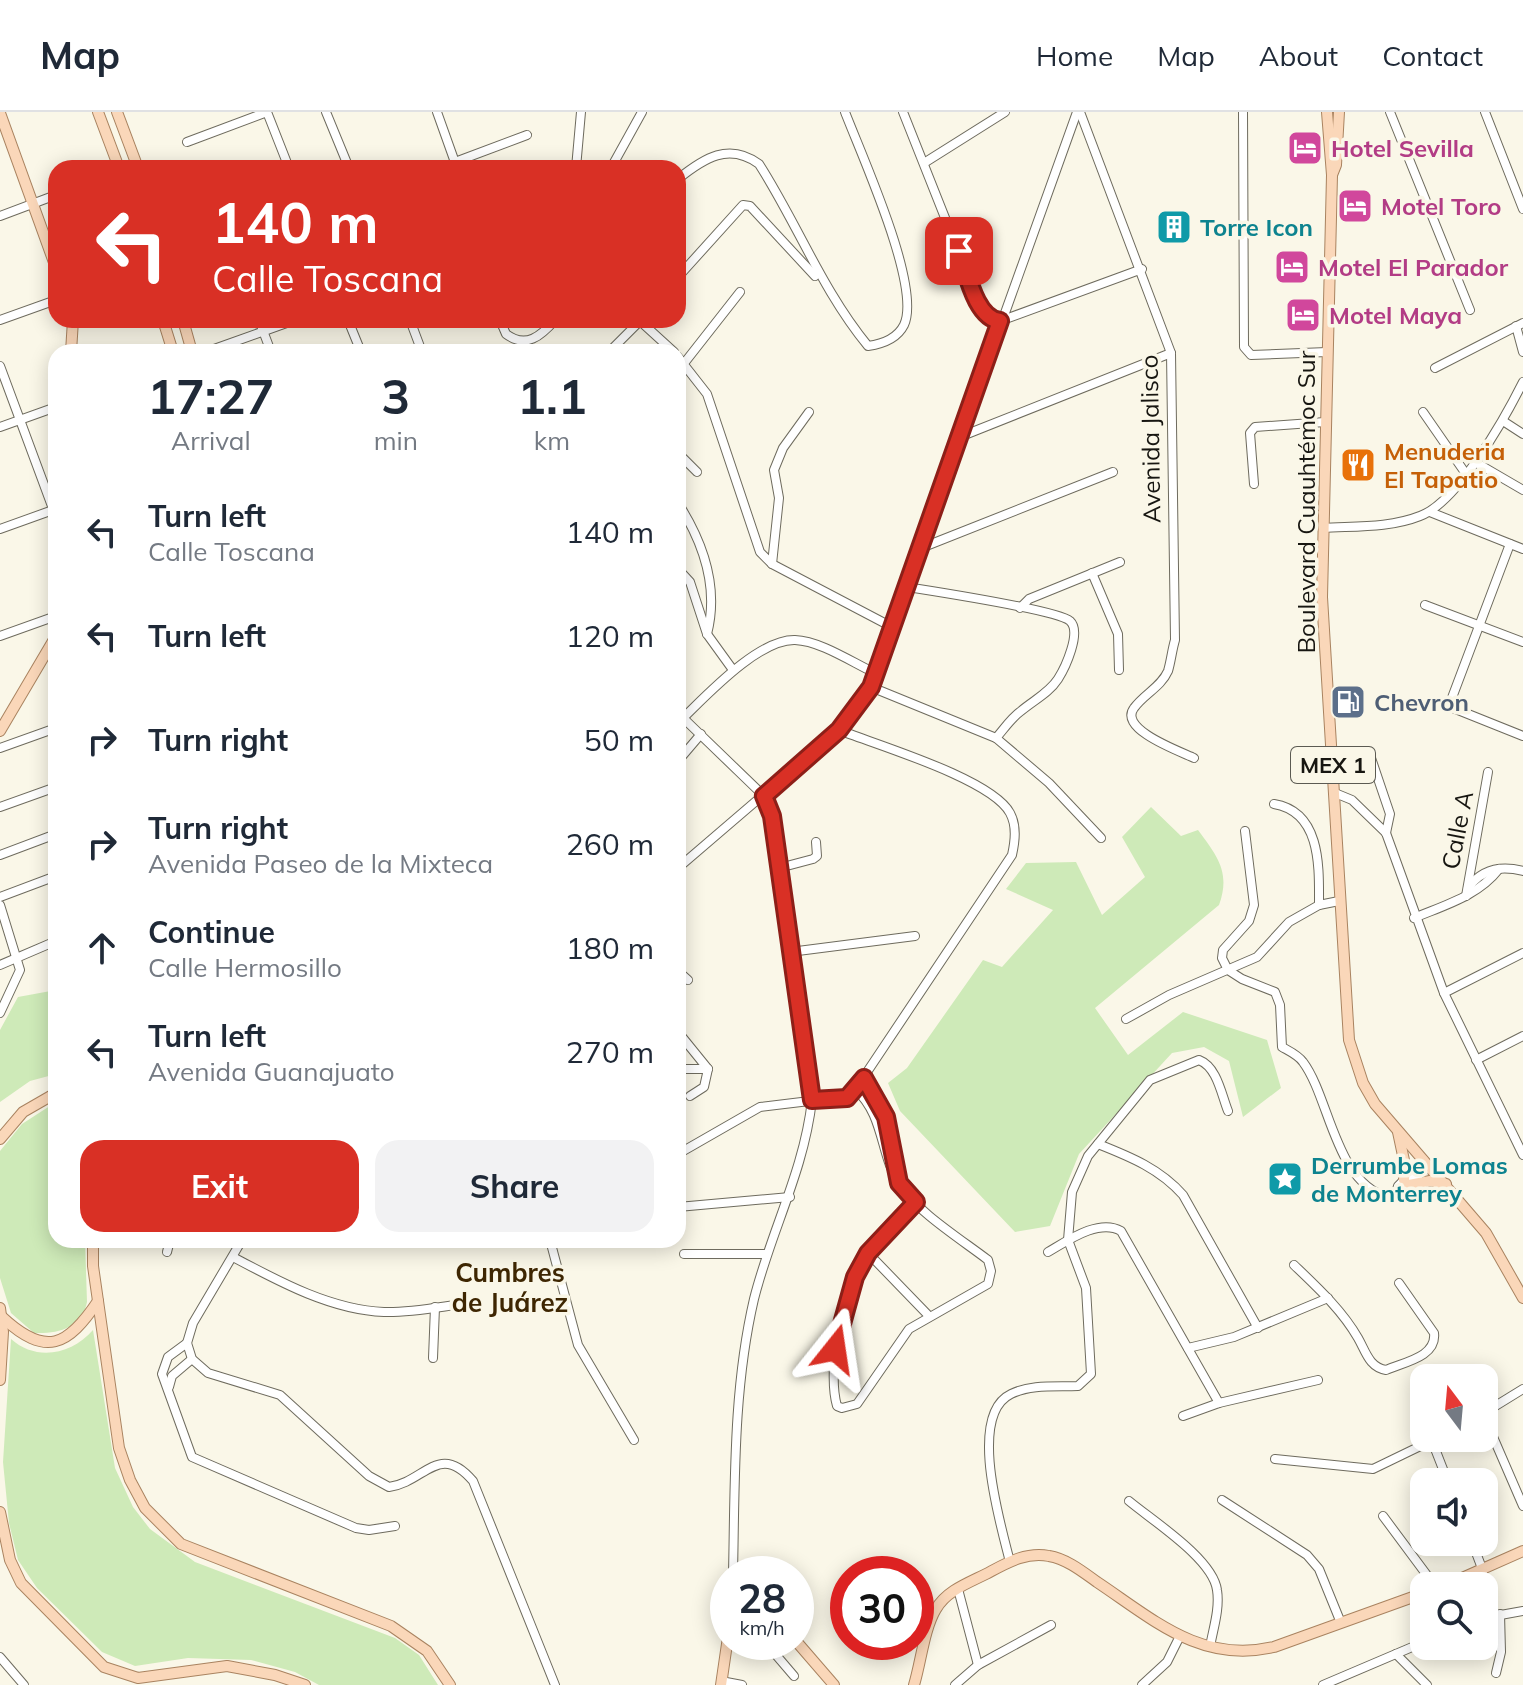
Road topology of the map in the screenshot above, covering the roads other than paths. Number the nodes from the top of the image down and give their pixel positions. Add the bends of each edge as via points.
1 (98, 112) edge
2 (117, 112) edge
3 (267, 112) edge
4 (326, 112) edge
5 (437, 112) edge
6 (581, 112) edge
7 (642, 112) edge
8 (845, 112) edge
9 (903, 112) edge
10 (1005, 112) edge
11 (1078, 112) edge
12 (1243, 112) edge
13 (1327, 112) edge
14 (1339, 112) edge
15 (1390, 112) edge
16 (1485, 112) edge
17 (0, 113) edge
18 (527, 135) dead end
19 (187, 142) dead end
20 (116, 160) edge
21 (133, 160) edge
22 (286, 160) edge
23 (346, 160) edge
24 (454, 160) edge
25 (468, 160) edge
26 (577, 160) edge
27 (615, 160) edge
28 (924, 163) junction
29 (686, 174) edge
30 (1332, 175) junction
31 (48, 198) edge
32 (32, 204) junction
33 (1523, 209) edge
34 (0, 216) edge
35 (48, 247) edge
36 (686, 268) edge
37 (1142, 269) junction
38 (824, 286) junction
39 (740, 292) dead end
40 (48, 303) edge
41 (1470, 310) dead end
42 (0, 320) edge
43 (1000, 321) junction
44 (1520, 325) edge
45 (262, 328) edge
46 (274, 328) edge
47 (503, 328) edge
48 (547, 328) edge
49 (632, 328) edge
50 (648, 328) edge
51 (264, 332) junction
52 (229, 344) edge
53 (268, 344) edge
54 (617, 344) edge
55 (666, 344) edge
56 (1327, 352) junction
57 (1523, 352) edge
58 (1171, 353) junction
59 (686, 357) edge
60 (0, 366) edge
61 (1435, 368) dead end
62 (686, 371) edge
63 (1523, 382) edge
64 (48, 410) edge
65 (809, 412) dead end
66 (1423, 412) dead end
67 (20, 420) junction
68 (1503, 421) junction
69 (1325, 422) junction
70 (0, 427) edge
71 (1523, 434) edge
72 (962, 436) junction
73 (686, 461) edge
74 (1475, 462) junction
75 (697, 472) dead end
76 (1113, 472) dead end
77 (1466, 474) junction
78 (1254, 484) dead end
79 (1523, 490) edge
80 (48, 497) edge
81 (1430, 512) junction
82 (48, 515) edge
83 (686, 516) edge
84 (1323, 528) junction
85 (0, 529) edge
86 (1510, 544) junction
87 (921, 548) junction
88 (1523, 549) edge
89 (1120, 562) dead end
90 (772, 564) junction
91 (1092, 573) junction
92 (686, 578) edge
93 (907, 587) junction
94 (1425, 605) dead end
95 (1020, 608) junction
96 (48, 619) edge
97 (1479, 624) junction
98 (892, 627) junction
99 (707, 634) junction
100 (0, 636) edge
101 (1523, 642) edge
102 (48, 650) edge
103 (733, 670) junction
104 (1119, 670) dead end
105 (877, 674) junction
106 (871, 687) junction
107 (686, 712) edge
108 (686, 720) edge
109 (839, 730) junction
110 (0, 731) edge
111 (48, 731) edge
112 (701, 734) junction
113 (1523, 736) edge
114 (996, 738) junction
115 (0, 748) edge
116 (686, 752) edge
117 (1369, 752) dead end
118 (1194, 758) dead end
119 (1488, 772) dead end
120 (48, 790) edge
121 (1335, 793) junction
122 (764, 796) junction
123 (1274, 804) dead end
124 (0, 807) edge
125 (1245, 831) dead end
126 (1386, 833) junction
127 (48, 837) edge
128 (1101, 838) dead end
129 (816, 842) dead end
130 (0, 855) edge
131 (686, 861) edge
132 (779, 868) junction
133 (1523, 871) edge
134 (48, 879) edge
135 (1464, 895) junction
136 (0, 897) edge
137 (1339, 901) junction
138 (0, 905) edge
139 (1319, 905) junction
140 (1414, 918) junction
141 (915, 936) dead end
142 (48, 945) edge
143 (790, 952) junction
144 (1523, 953) edge
145 (18, 958) junction
146 (4, 963) edge
147 (1228, 970) junction
148 (0, 976) edge
149 (1444, 993) junction
150 (0, 1013) edge
151 (1126, 1019) dead end
152 (1523, 1036) edge
153 (686, 1041) edge
154 (1476, 1060) junction
155 (708, 1067) junction
156 (686, 1068) edge
157 (864, 1078) junction
158 (856, 1090) junction
159 (690, 1096) dead end
160 (48, 1098) edge
161 (812, 1100) junction
162 (1228, 1111) dead end
163 (1397, 1130) junction
164 (0, 1139) edge
165 (1098, 1144) junction
166 (686, 1149) edge
167 (1523, 1155) edge
168 (1427, 1162) junction
169 (894, 1169) junction
170 (1406, 1182) junction
171 (1446, 1184) junction
172 (790, 1197) junction
173 (916, 1202) junction
174 (686, 1206) edge
175 (1068, 1240) junction
176 (94, 1248) edge
177 (168, 1248) edge
178 (238, 1248) edge
179 (552, 1248) edge
180 (167, 1252) dead end
181 (1048, 1252) dead end
182 (868, 1253) junction
183 (684, 1254) dead end
184 (767, 1254) junction
185 (233, 1257) junction
186 (1294, 1265) dead end
187 (1399, 1283) dead end
188 (1328, 1298) junction
189 (1523, 1298) edge
190 (98, 1301) junction
191 (478, 1302) dead end
192 (435, 1307) junction
193 (1, 1312) edge
194 (928, 1315) junction
195 (1258, 1328) junction
196 (187, 1343) junction
197 (1188, 1348) junction
198 (433, 1358) dead end
199 (192, 1359) junction
200 (0, 1380) edge
201 (1318, 1380) dead end
202 (169, 1387) junction
203 (1523, 1389) edge
204 (1219, 1403) junction
205 (1498, 1406) edge
206 (1183, 1416) dead end
207 (634, 1440) dead end
208 (1498, 1448) edge
209 (1410, 1451) edge
210 (1275, 1459) dead end
211 (1222, 1500) dead end
212 (1129, 1501) dead end
213 (1523, 1506) edge
214 (0, 1512) edge
215 (1383, 1516) dead end
216 (395, 1526) dead end
217 (1523, 1551) edge
218 (734, 1556) edge
219 (1477, 1556) edge
220 (1010, 1562) junction
221 (1483, 1571) joint
222 (1425, 1572) edge
223 (958, 1589) junction
224 (1410, 1598) edge
225 (1523, 1611) edge
226 (1500, 1614) joint
227 (1341, 1623) junction
228 (1051, 1625) dead end
229 (1179, 1638) junction
230 (1210, 1647) junction
231 (1410, 1648) edge
232 (1396, 1654) junction
233 (0, 1657) edge
234 (724, 1660) edge
235 (780, 1660) edge
236 (812, 1660) edge
237 (978, 1665) junction
238 (1496, 1673) dead end
239 (794, 1676) dead end
240 (721, 1683) edge
241 (24, 1685) edge
242 (305, 1685) edge
243 (450, 1685) edge
244 (555, 1685) edge
245 (742, 1685) edge
246 (834, 1685) edge
247 (914, 1685) edge
248 (955, 1685) edge
249 (1142, 1685) edge
250 (1323, 1685) edge
251 (1427, 1685) edge

1 - 20 main road
2 - 21 main road
3 - 19 street
3 - 22 street
4 - 23 street
5 - 24 street
6 - 26 street
7 - 27 street
8 - 38 street via 903,269 903,328 886,343 868,346
9 - 28 street
10 - 28 street
11 - 37 street, Avenida Jalisco
11 - 43 street
12 - 56 street via 1244,347 1251,355
13 - 30 main road, Boulevard Cuauhtémoc Sur / MEX 1
14 - 30 main road, Boulevard Cuauhtémoc Sur / MEX 1
15 - 41 street
16 - 33 street
17 - 32 main road
18 - 25 street
28 - 43 street via 982,311
29 - 38 street via 714,155 730,152 759,164
30 - 56 main road, Boulevard Cuauhtémoc Sur / MEX 1
31 - 32 street
32 - 34 street
32 - 35 main road
36 - 38 street via 743,205 750,206
37 - 43 street
37 - 58 street, Avenida Jalisco
39 - 59 street
40 - 42 street
43 - 72 street
44 - 57 street
44 - 61 street
45 - 51 street
46 - 51 street
47 - 48 street via 526,341
49 - 54 street
50 - 55 street
51 - 52 street
51 - 53 street
56 - 69 main road, Boulevard Cuauhtémoc Sur / MEX 1
58 - 72 street
58 - 118 street, Avenida Jalisco via 1175,640 1167,672 1130,718 1147,735
60 - 67 street
62 - 90 street via 707,394 751,535
63 - 68 street
64 - 67 street
65 - 90 street via 774,470 779,498
66 - 77 street
67 - 70 street
67 - 80 street
68 - 71 street
68 - 74 street
69 - 78 street via 1255,427 1250,433
69 - 84 main road, Boulevard Cuauhtémoc Sur / MEX 1
72 - 87 street
73 - 75 street
74 - 77 street
74 - 79 street
76 - 87 street
77 - 81 street
81 - 84 street via 1399,522
81 - 86 street
82 - 85 street
83 - 99 street via 708,570
84 - 121 main road, Boulevard Cuauhtémoc Sur / MEX 1 via 1324,644
86 - 88 street
86 - 97 street
87 - 93 street
89 - 91 street
90 - 98 street
91 - 95 street via 1029,599
91 - 104 street via 1118,634
92 - 99 street
93 - 95 street
93 - 98 street
94 - 97 street
95 - 114 street via 1070,621 1075,634 1060,676
96 - 100 street
97 - 101 street
97 - 113 street via 1450,703
98 - 105 street
99 - 103 street
102 - 110 main road
103 - 105 street via 783,641 797,640
103 - 107 street
105 - 106 street
106 - 109 street
106 - 114 street
108 - 112 street
109 - 122 street
109 - 157 street via 993,794 1014,822 1012,855
111 - 115 street
112 - 116 street
112 - 122 street
114 - 128 street
117 - 126 street via 1390,814
119 - 135 street, Calle A
120 - 124 street
121 - 126 street via 1352,800
121 - 137 main road, Boulevard Cuauhtémoc Sur / MEX 1
122 - 131 street
122 - 132 street
123 - 139 street via 1291,811 1314,837
125 - 147 street via 1254,905 1249,921 1223,950
126 - 140 street
127 - 130 street
129 - 132 street via 813,859
132 - 143 street
133 - 135 street via 1499,869 1487,883
134 - 136 street
135 - 140 street
137 - 139 street
137 - 163 main road, Boulevard Cuauhtémoc Sur / MEX 1 via 1349,1040 1368,1093
138 - 145 street
139 - 147 street via 1289,922 1257,957
140 - 149 street
141 - 143 street
142 - 145 street
143 - 161 street
144 - 149 street
145 - 146 street
145 - 150 street via 18,979
146 - 148 street
147 - 151 street
147 - 170 street via 1275,992 1282,1047 1303,1062 1341,1151 1359,1175 1383,1196 1396,1193
149 - 154 street
152 - 154 street
153 - 155 street
154 - 167 street
155 - 156 street
155 - 159 street via 704,1087
157 - 158 street
157 - 169 street via 886,1117
158 - 161 street via 843,1100
158 - 169 street via 878,1121
160 - 164 main road via 23,1112
161 - 166 street via 760,1107
161 - 172 street via 808,1137
162 - 165 street via 1213,1071 1199,1060 1150,1080
163 - 168 main road, Boulevard Cuauhtémoc Sur / MEX 1
163 - 170 main road
165 - 175 street via 1079,1170 1072,1192
165 - 195 street via 1142,1162 1183,1195
168 - 170 street
168 - 171 main road, Boulevard Cuauhtémoc Sur / MEX 1
169 - 173 street
170 - 171 main road
171 - 189 main road, Boulevard Cuauhtémoc Sur / MEX 1 via 1497,1248
172 - 174 street
172 - 184 street
173 - 182 street
173 - 194 street via 988,1260 991,1271 988,1284
175 - 181 street
175 - 197 street via 1095,1229 1121,1231
175 - 220 street via 1086,1288 1091,1374 1078,1386 1010,1394 993,1412 990,1459
176 - 190 main road
177 - 180 street
178 - 185 street
179 - 207 street via 578,1345
182 - 194 street
182 - 194 street via 855,1277 835,1349 837,1406 857,1404 909,1329
183 - 184 street
184 - 218 street via 740,1373
185 - 192 street via 299,1290 352,1307 385,1312
185 - 196 street via 193,1323
186 - 188 street
187 - 188 street via 1436,1343 1431,1351 1386,1370 1371,1364
188 - 195 street
190 - 193 main road via 78,1331 53,1342 21,1335
190 - 243 main road via 119,1448 130,1480 160,1525 181,1544 391,1626 427,1651
191 - 192 street
192 - 198 street
193 - 200 main road
195 - 197 street
196 - 199 street
196 - 202 street via 163,1366
197 - 204 street
199 - 202 street via 172,1376
199 - 244 street via 208,1373 280,1395 369,1476 389,1487 413,1479 428,1466 454,1465 466,1473
201 - 204 street
202 - 216 street via 192,1457 356,1528
203 - 205 street
204 - 206 street
208 - 213 street
209 - 210 street via 1373,1469
211 - 227 street via 1307,1555 1319,1569
212 - 230 street via 1194,1555 1215,1580
214 - 242 main road via 10,1560 21,1583 104,1667 138,1678 227,1666
215 - 222 street
217 - 221 main road
219 - 221 street
220 - 223 main road
220 - 229 main road via 1030,1555 1071,1564
223 - 237 street
223 - 247 main road via 934,1611
224 - 227 main road
225 - 226 street
226 - 238 street
227 - 230 main road via 1252,1652
228 - 237 street
229 - 230 main road
229 - 249 street via 1167,1662
231 - 232 street
232 - 250 street
232 - 251 street
233 - 241 street
234 - 240 main road
235 - 239 street
236 - 246 main road
237 - 248 street
240 - 245 street

